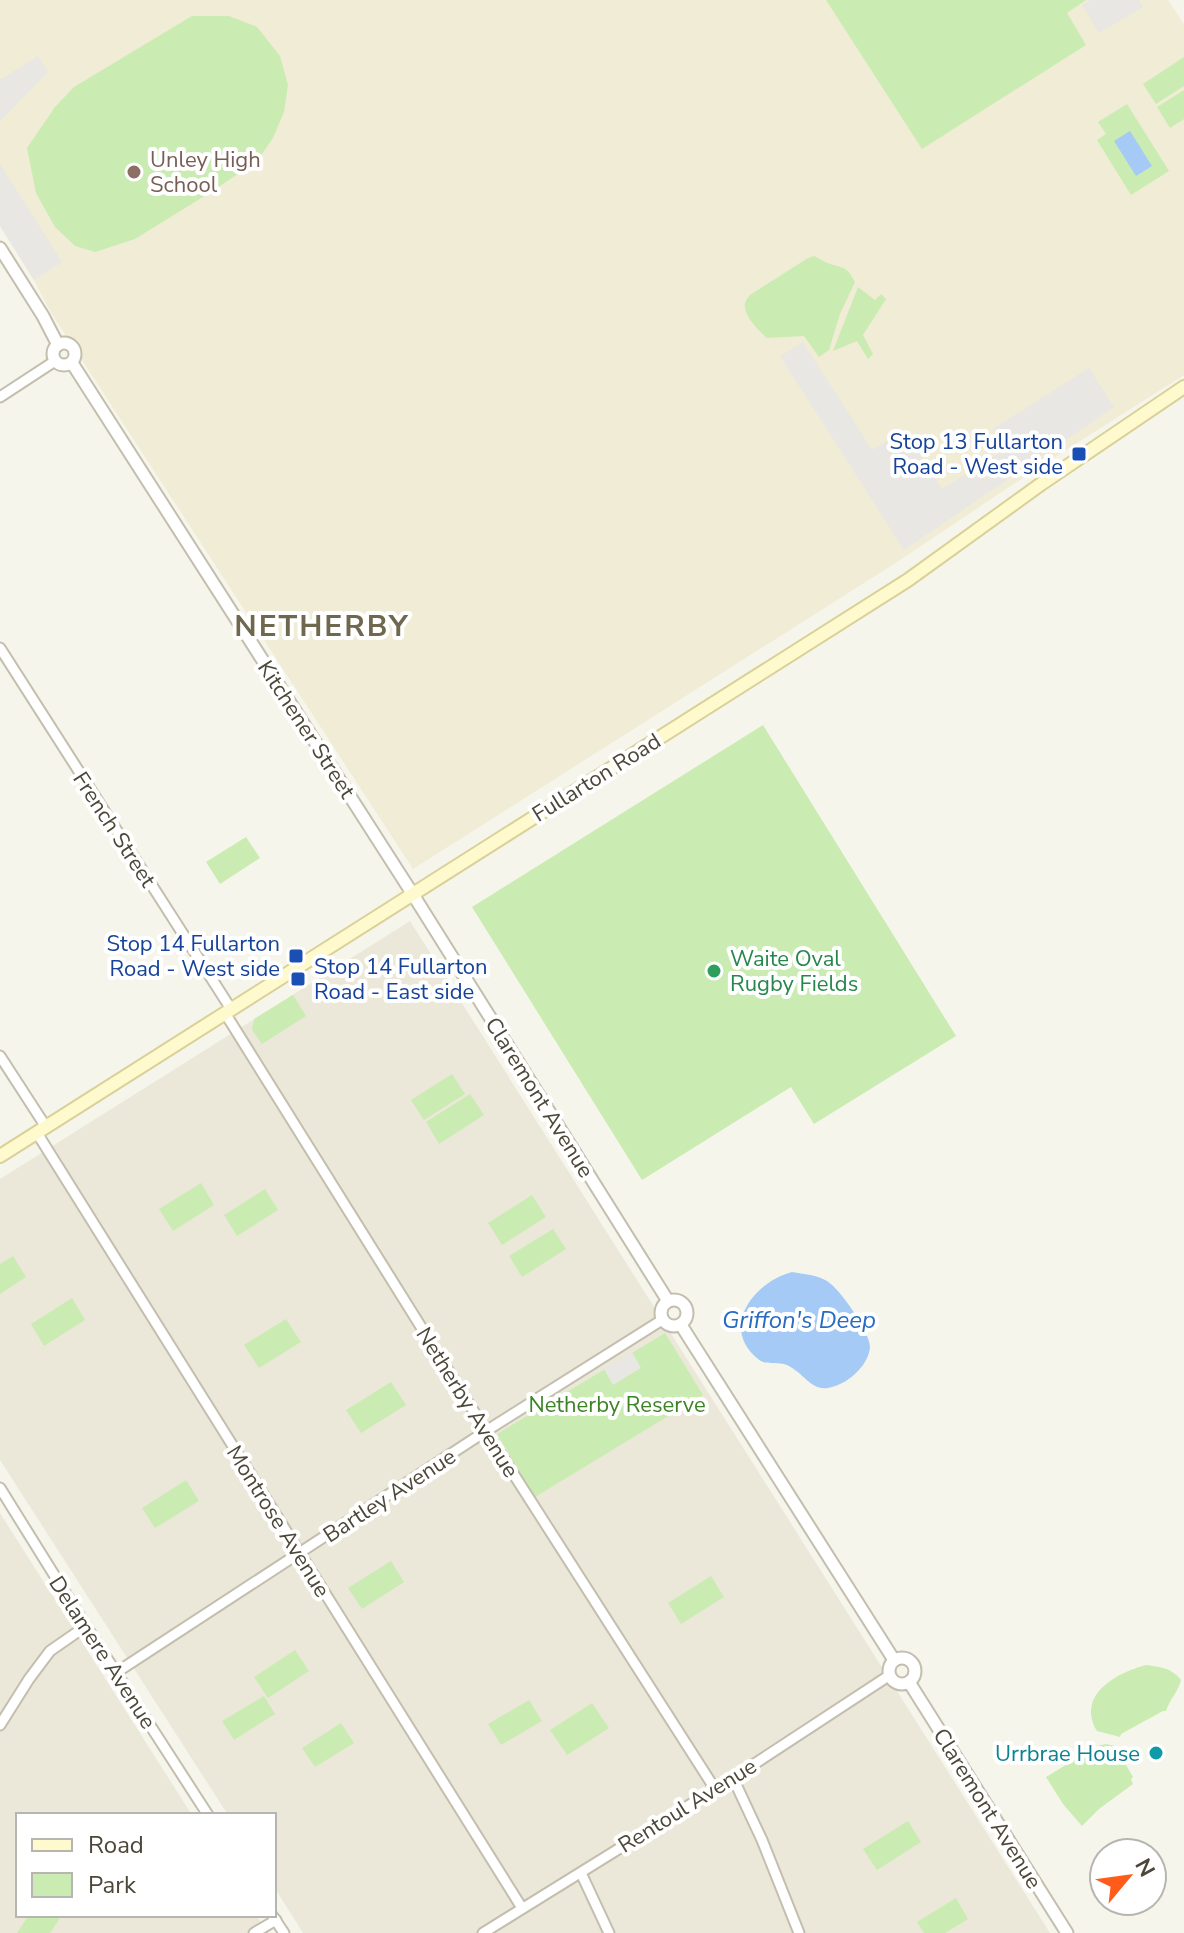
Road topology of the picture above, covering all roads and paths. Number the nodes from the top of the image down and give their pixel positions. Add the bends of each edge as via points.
1 (0, 248) edge
2 (58, 345) junction
3 (55, 361) junction
4 (72, 363) junction
5 (1184, 387) edge
6 (0, 397) edge
7 (0, 648) edge
8 (412, 893) junction
9 (228, 1011) junction
10 (0, 1056) edge
11 (41, 1130) junction
12 (0, 1156) edge
13 (668, 1301) junction
14 (662, 1320) junction
15 (681, 1325) junction
16 (486, 1431) junction
17 (0, 1488) edge
18 (299, 1554) junction
19 (86, 1626) junction
20 (894, 1660) junction
21 (117, 1672) junction
22 (890, 1675) junction
23 (909, 1682) junction
24 (0, 1725) edge
25 (733, 1778) junction
26 (715, 1789) junction
27 (207, 1813) edge
28 (581, 1873) junction
29 (522, 1908) junction
30 (274, 1918) edge
31 (254, 1933) edge
32 (284, 1933) edge
33 (483, 1933) edge
34 (609, 1933) edge
35 (799, 1933) edge
36 (1067, 1933) edge

1 - 2 street
2 - 3 street
2 - 4 street via 74,349
3 - 4 street
3 - 6 street
4 - 8 street, Kitchener Street
5 - 8 main road, Fullarton Road via 908,580
7 - 9 street, French Street
8 - 9 main road, Fullarton Road
8 - 13 street, Claremont Avenue
9 - 11 main road, Fullarton Road
9 - 16 street, Netherby Avenue
10 - 11 street, Montrose Avenue
11 - 12 main road, Fullarton Road
11 - 18 street, Montrose Avenue
13 - 14 street via 661,1309
13 - 15 street via 677,1300 686,1308
14 - 15 street via 669,1326
14 - 16 street, Bartley Avenue
15 - 20 street
16 - 18 street, Bartley Avenue
16 - 26 street, Netherby Avenue
17 - 19 street, Delamere Avenue
18 - 21 street, Bartley Avenue
18 - 29 street, Montrose Avenue
19 - 21 street, Delamere Avenue
19 - 24 street via 50,1651
20 - 22 street
20 - 23 street via 912,1661 916,1670
21 - 27 street, Delamere Avenue
22 - 23 street via 899,1684
22 - 25 street, Rentoul Avenue
23 - 36 street, Claremont Avenue
25 - 26 street, Rentoul Avenue
25 - 35 street
26 - 28 street, Rentoul Avenue
28 - 29 street, Rentoul Avenue
28 - 34 street
29 - 33 street, Rentoul Avenue
30 - 31 street
30 - 32 street

